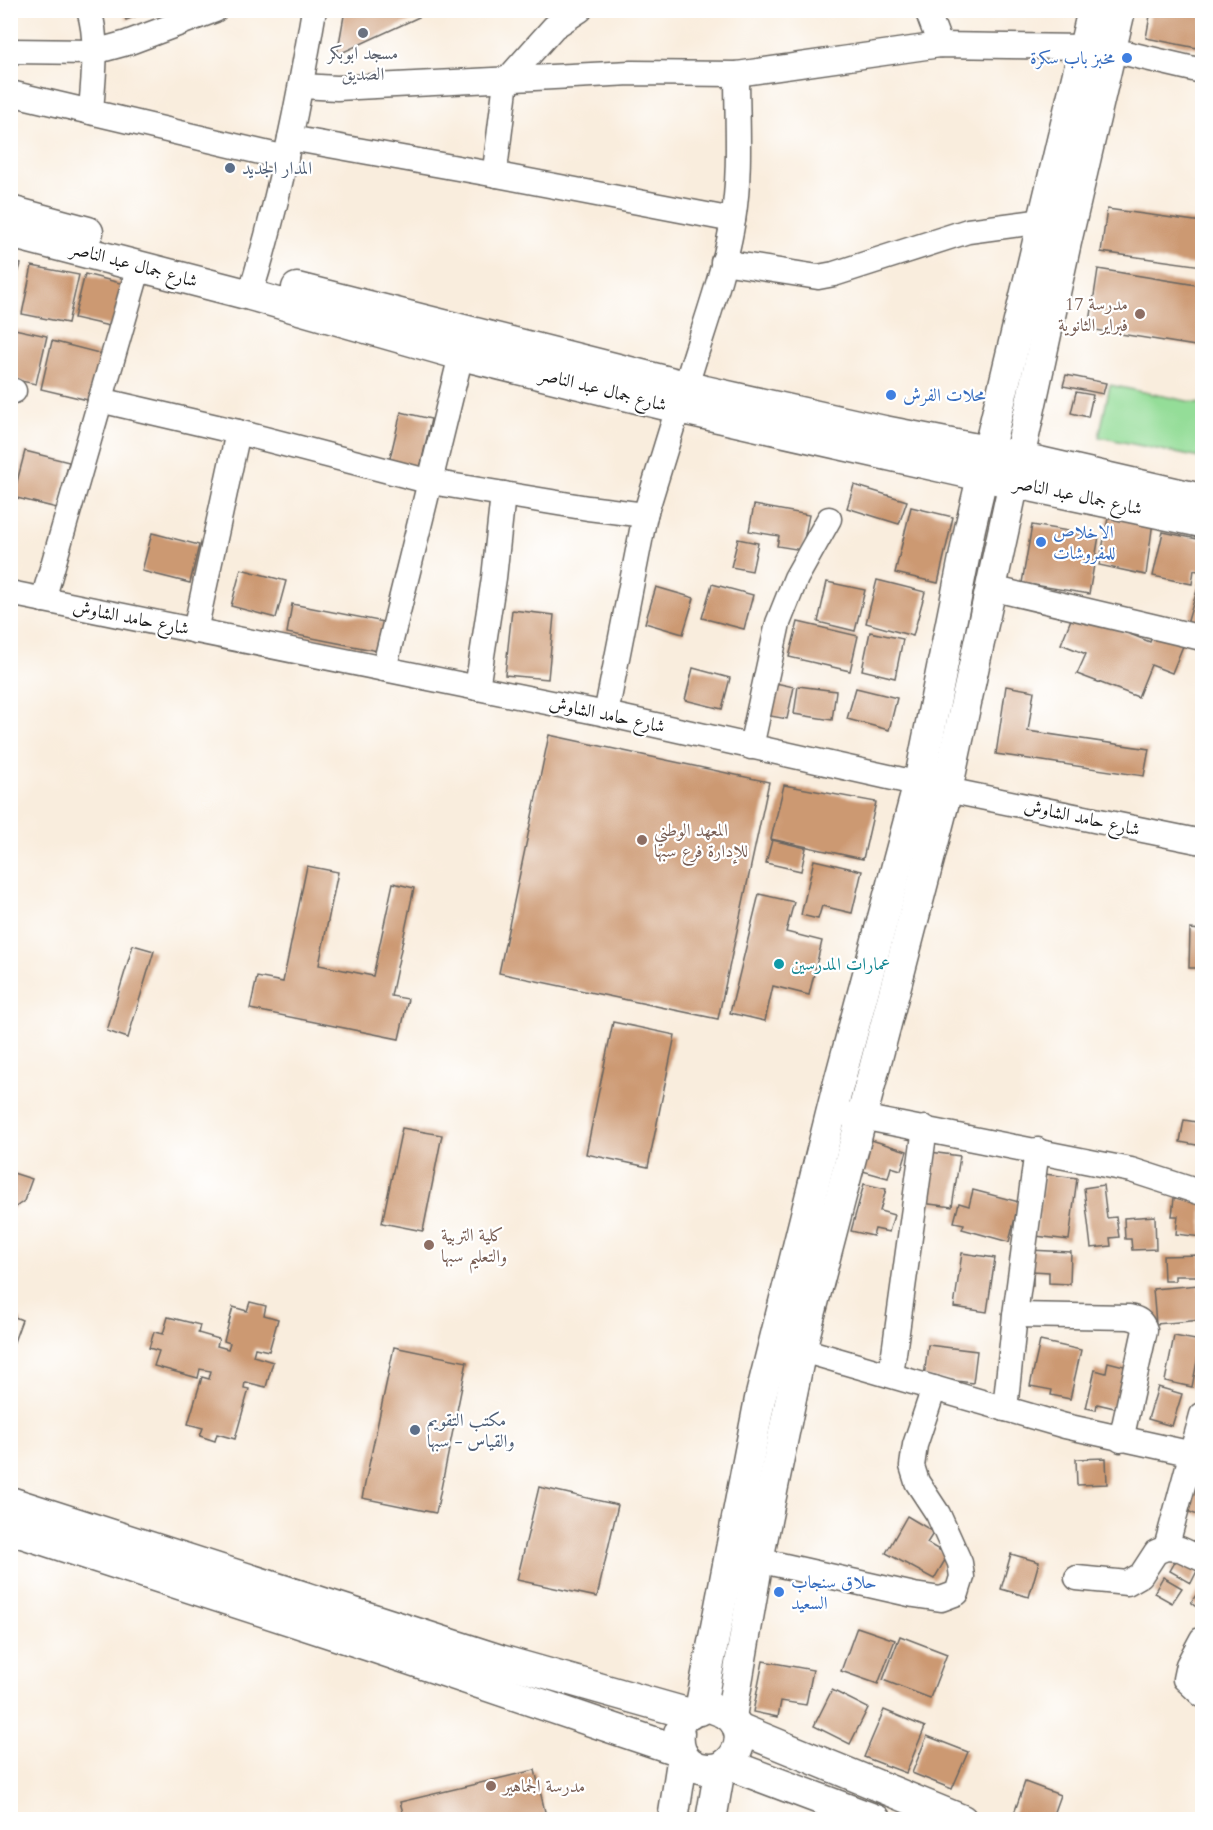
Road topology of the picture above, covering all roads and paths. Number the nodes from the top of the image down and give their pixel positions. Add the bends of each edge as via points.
1 (89, 10) edge
2 (214, 10) edge
3 (314, 10) edge
4 (580, 10) edge
5 (927, 10) edge
6 (1093, 10) edge
7 (1120, 10) edge
8 (940, 45) junction
9 (1098, 48) junction
10 (10, 51) edge
11 (94, 52) junction
12 (1203, 71) edge
13 (737, 74) junction
14 (506, 81) junction
15 (302, 86) junction
16 (10, 93) edge
17 (91, 112) junction
18 (288, 148) junction
19 (497, 175) junction
20 (10, 211) edge
21 (733, 220) junction
22 (1043, 221) junction
23 (10, 233) edge
24 (723, 262) junction
25 (138, 266) junction
26 (253, 286) junction
27 (461, 355) junction
28 (682, 397) junction
29 (100, 400) junction
30 (238, 432) junction
31 (985, 463) junction
32 (1016, 470) junction
33 (431, 482) junction
34 (503, 494) junction
35 (1203, 499) edge
36 (645, 516) junction
37 (829, 519) dead end
38 (1203, 522) edge
39 (991, 588) junction
40 (10, 593) edge
41 (43, 600) junction
42 (195, 631) junction
43 (1203, 638) edge
44 (384, 669) junction
45 (477, 688) junction
46 (606, 714) junction
47 (751, 747) junction
48 (933, 786) junction
49 (1203, 842) edge
50 (832, 1111) junction
51 (861, 1116) junction
52 (925, 1128) junction
53 (1037, 1150) junction
54 (1203, 1193) edge
55 (1015, 1315) junction
56 (788, 1345) junction
57 (891, 1375) junction
58 (934, 1388) junction
59 (1005, 1408) junction
60 (1203, 1415) edge
61 (1121, 1440) junction
62 (1197, 1454) edge
63 (10, 1502) edge
64 (10, 1529) edge
65 (1166, 1548) junction
66 (1203, 1559) edge
67 (758, 1560) junction
68 (1077, 1578) dead end
69 (1203, 1639) edge
70 (1203, 1695) edge
71 (695, 1712) junction
72 (734, 1723) junction
73 (681, 1753) junction
74 (724, 1766) junction
75 (673, 1820) edge
76 (711, 1820) edge
77 (876, 1820) edge
78 (962, 1820) edge

1 - 11 street
2 - 11 street
3 - 15 street
4 - 14 street via 554,27
5 - 8 street
6 - 9 main road
7 - 9 main road
8 - 9 street
8 - 13 street
9 - 12 street
9 - 22 main road
9 - 32 main road via 1066,242
10 - 11 street
11 - 17 street
13 - 14 street via 631,73
13 - 21 street via 737,184
14 - 15 street
14 - 19 street
15 - 18 street
16 - 17 street
17 - 18 street
18 - 19 street
18 - 26 street
19 - 21 street
20 - 26 main road, شارع جمال عبد الناصر
21 - 24 street
22 - 24 street via 968,231 818,277
22 - 31 main road
23 - 25 main road, شارع جمال عبد الناصر
24 - 28 street
25 - 26 main road, شارع جمال عبد الناصر
25 - 29 street
26 - 27 main road, شارع جمال عبد الناصر
26 - 28 main road, شارع جمال عبد الناصر via 319,294
27 - 28 main road, شارع جمال عبد الناصر
27 - 33 street
28 - 31 main road, شارع جمال عبد الناصر
28 - 36 street
29 - 30 street
29 - 41 street
30 - 33 street
30 - 42 street
31 - 32 main road, شارع جمال عبد الناصر
31 - 48 main road
32 - 35 main road, شارع جمال عبد الناصر
32 - 38 main road, شارع جمال عبد الناصر
32 - 39 main road
33 - 34 street
33 - 44 street
34 - 36 street
34 - 45 street
36 - 46 street
37 - 47 street via 796,578 778,623
39 - 43 street
39 - 48 main road
40 - 41 street, شارع حامد الشاوش
41 - 42 street, شارع حامد الشاوش
42 - 44 street, شارع حامد الشاوش
44 - 45 street, شارع حامد الشاوش
45 - 46 street, شارع حامد الشاوش
46 - 47 street, شارع حامد الشاوش
47 - 48 street, شارع حامد الشاوش
48 - 49 street, شارع حامد الشاوش
48 - 50 main road
48 - 51 main road
50 - 51 street
50 - 56 main road
51 - 52 street
51 - 56 main road
52 - 53 street
52 - 57 street
53 - 54 street via 1131,1170
53 - 55 street
55 - 59 street
55 - 61 street via 1129,1317 1142,1323 1145,1330
56 - 57 street
56 - 67 main road
56 - 71 main road via 760,1399
57 - 58 street
58 - 59 street
58 - 67 street via 912,1466 960,1563 962,1577 957,1593 941,1599 914,1595
59 - 61 street
60 - 62 street
61 - 62 street
62 - 65 street
63 - 71 main road via 500,1660
64 - 73 main road via 370,1646
65 - 66 street
65 - 68 street via 1156,1552 1141,1575 1127,1583
67 - 72 main road
69 - 70 street via 1188,1665 1185,1679
71 - 72 main road via 716,1709
71 - 73 main road via 679,1731
72 - 74 main road via 739,1748
72 - 78 main road
73 - 74 main road via 699,1768
73 - 75 main road
74 - 76 main road
74 - 77 main road

